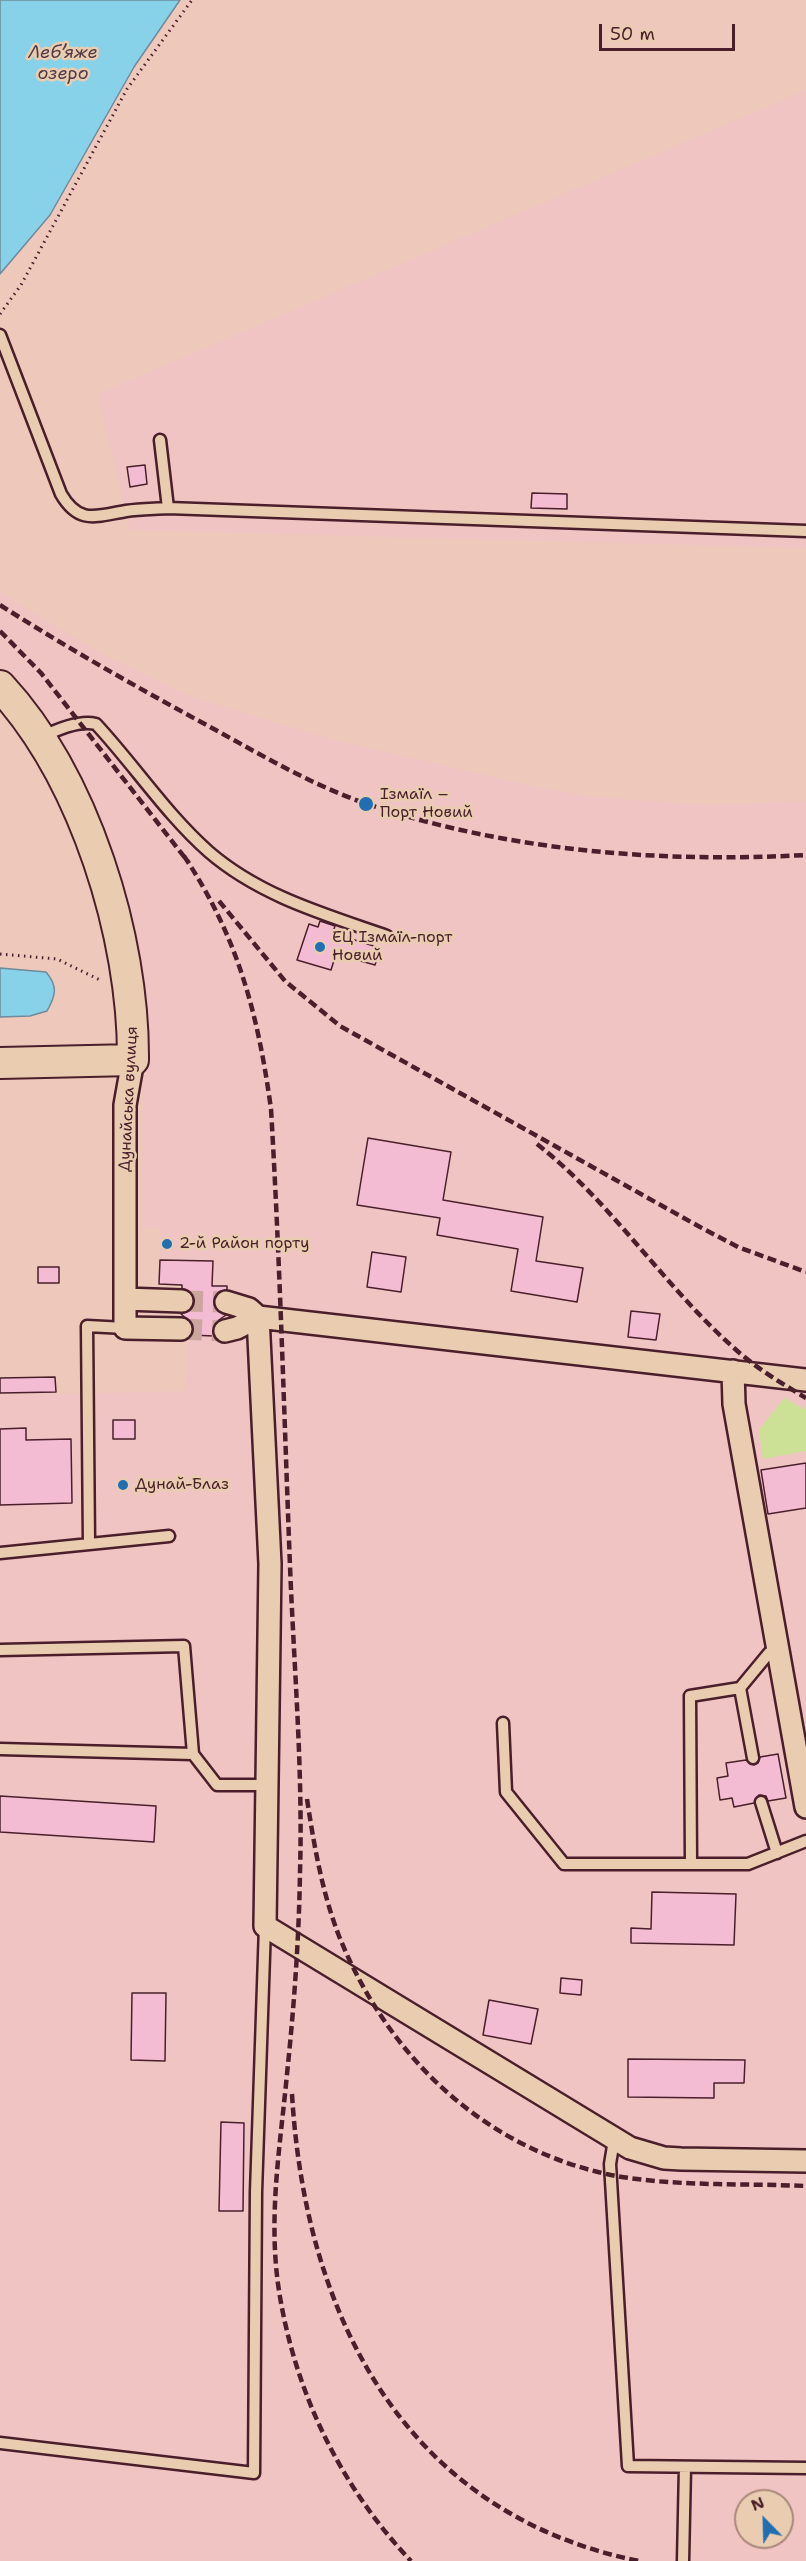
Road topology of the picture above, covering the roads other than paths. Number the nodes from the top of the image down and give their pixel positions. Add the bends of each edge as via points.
1 (0, 335) edge
2 (160, 440) dead end
3 (168, 508) junction
4 (806, 531) edge
5 (0, 686) edge
6 (39, 738) junction
7 (387, 936) dead end
8 (134, 1060) junction
9 (0, 1063) edge
10 (125, 1299) junction
11 (182, 1300) tunnel mouth
12 (226, 1302) tunnel mouth
13 (258, 1317) junction
14 (125, 1328) junction
15 (181, 1329) tunnel mouth
16 (225, 1330) tunnel mouth
17 (733, 1371) junction
18 (806, 1380) edge
19 (169, 1536) dead end
20 (89, 1544) junction
21 (0, 1553) edge
22 (0, 1650) edge
23 (778, 1652) junction
24 (740, 1688) junction
25 (503, 1723) dead end
26 (0, 1749) edge
27 (192, 1754) junction
28 (753, 1758) dead end
29 (267, 1785) junction
30 (760, 1802) dead end
31 (806, 1807) edge
32 (806, 1842) edge
33 (777, 1853) junction
34 (691, 1864) junction
35 (265, 1926) junction
36 (614, 2139) junction
37 (806, 2161) edge
38 (0, 2443) edge
39 (685, 2467) junction
40 (806, 2468) edge
41 (683, 2561) edge

1 - 3 lane via 68,506 91,518
2 - 3 lane
3 - 4 lane
5 - 6 street, Дунайська вулиця
6 - 7 lane via 73,725 96,724 173,816 210,852 249,881 293,904
6 - 8 street, Дунайська вулиця via 65,783 96,859 128,981
8 - 9 street
8 - 10 street, Дунайська вулиця via 125,1105
10 - 11 street
10 - 14 street, Дунайська вулиця
12 - 13 street via 249,1309
13 - 16 street
13 - 17 street
13 - 29 street via 270,1564
14 - 15 street
14 - 20 lane via 87,1326
17 - 18 street
17 - 23 street via 734,1404
19 - 20 lane
20 - 21 lane
22 - 27 lane via 184,1646
23 - 24 lane via 769,1653
23 - 31 street
24 - 28 lane
24 - 34 lane via 690,1696
25 - 34 lane via 506,1792 564,1864
26 - 27 lane
27 - 29 lane via 218,1785
29 - 35 street
30 - 33 lane
32 - 33 lane
33 - 34 lane via 748,1864
35 - 36 street
35 - 38 lane via 256,2192 254,2473
36 - 37 street via 664,2158
36 - 39 lane via 610,2164 628,2466
39 - 40 lane
39 - 41 lane

